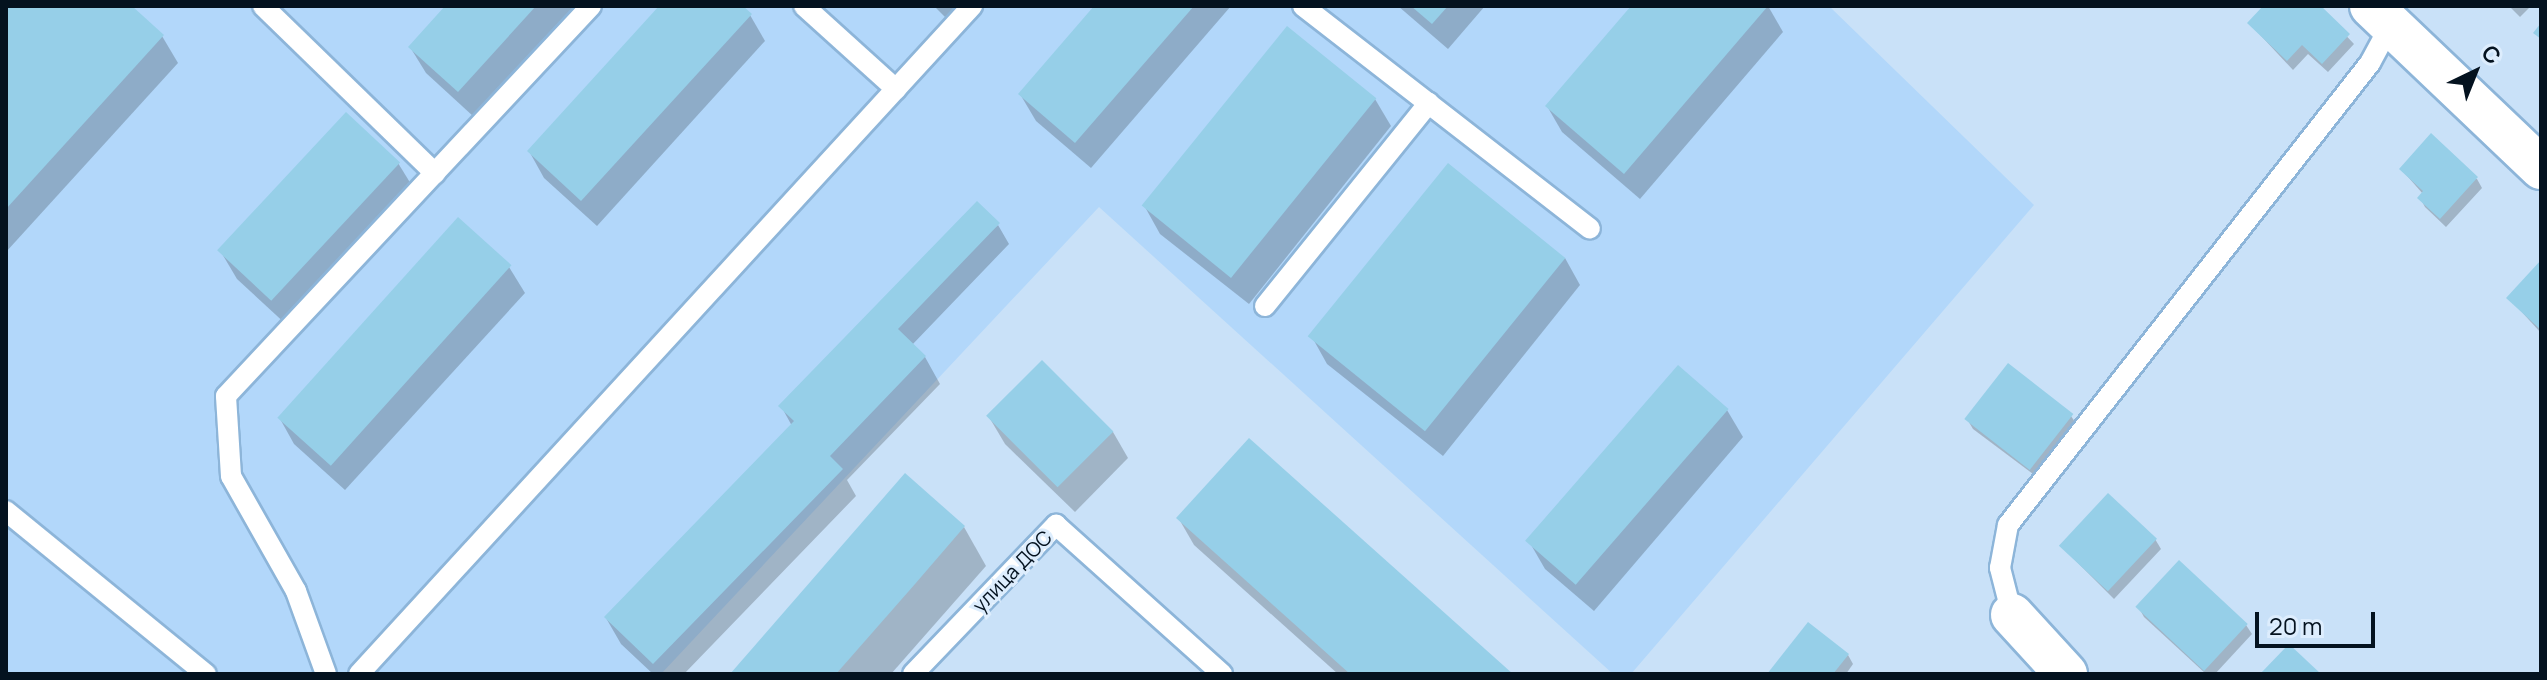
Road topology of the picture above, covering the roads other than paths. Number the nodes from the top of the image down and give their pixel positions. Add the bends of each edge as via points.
1 (263, 6) edge
2 (591, 6) edge
3 (804, 6) edge
4 (972, 6) edge
5 (1303, 6) edge
6 (2380, 16) edge
7 (896, 89) junction
8 (1429, 103) junction
9 (2541, 168) edge
10 (435, 173) junction
11 (1590, 229) dead end
12 (1265, 306) dead end
13 (6, 511) edge
14 (2012, 615) joint
15 (206, 674) edge
16 (326, 674) edge
17 (359, 674) edge
18 (913, 674) edge
19 (1222, 674) edge
20 (2066, 674) edge

1 - 10 lane
2 - 10 lane
3 - 7 lane
4 - 7 lane
5 - 8 lane
6 - 9 street
6 - 14 lane via 2370,63 2008,525 2000,568
7 - 17 lane
8 - 11 lane
8 - 12 lane
10 - 16 lane via 226,396 231,476 296,591
13 - 15 lane
14 - 20 street
18 - 19 lane, улица ДОС via 1056,525

